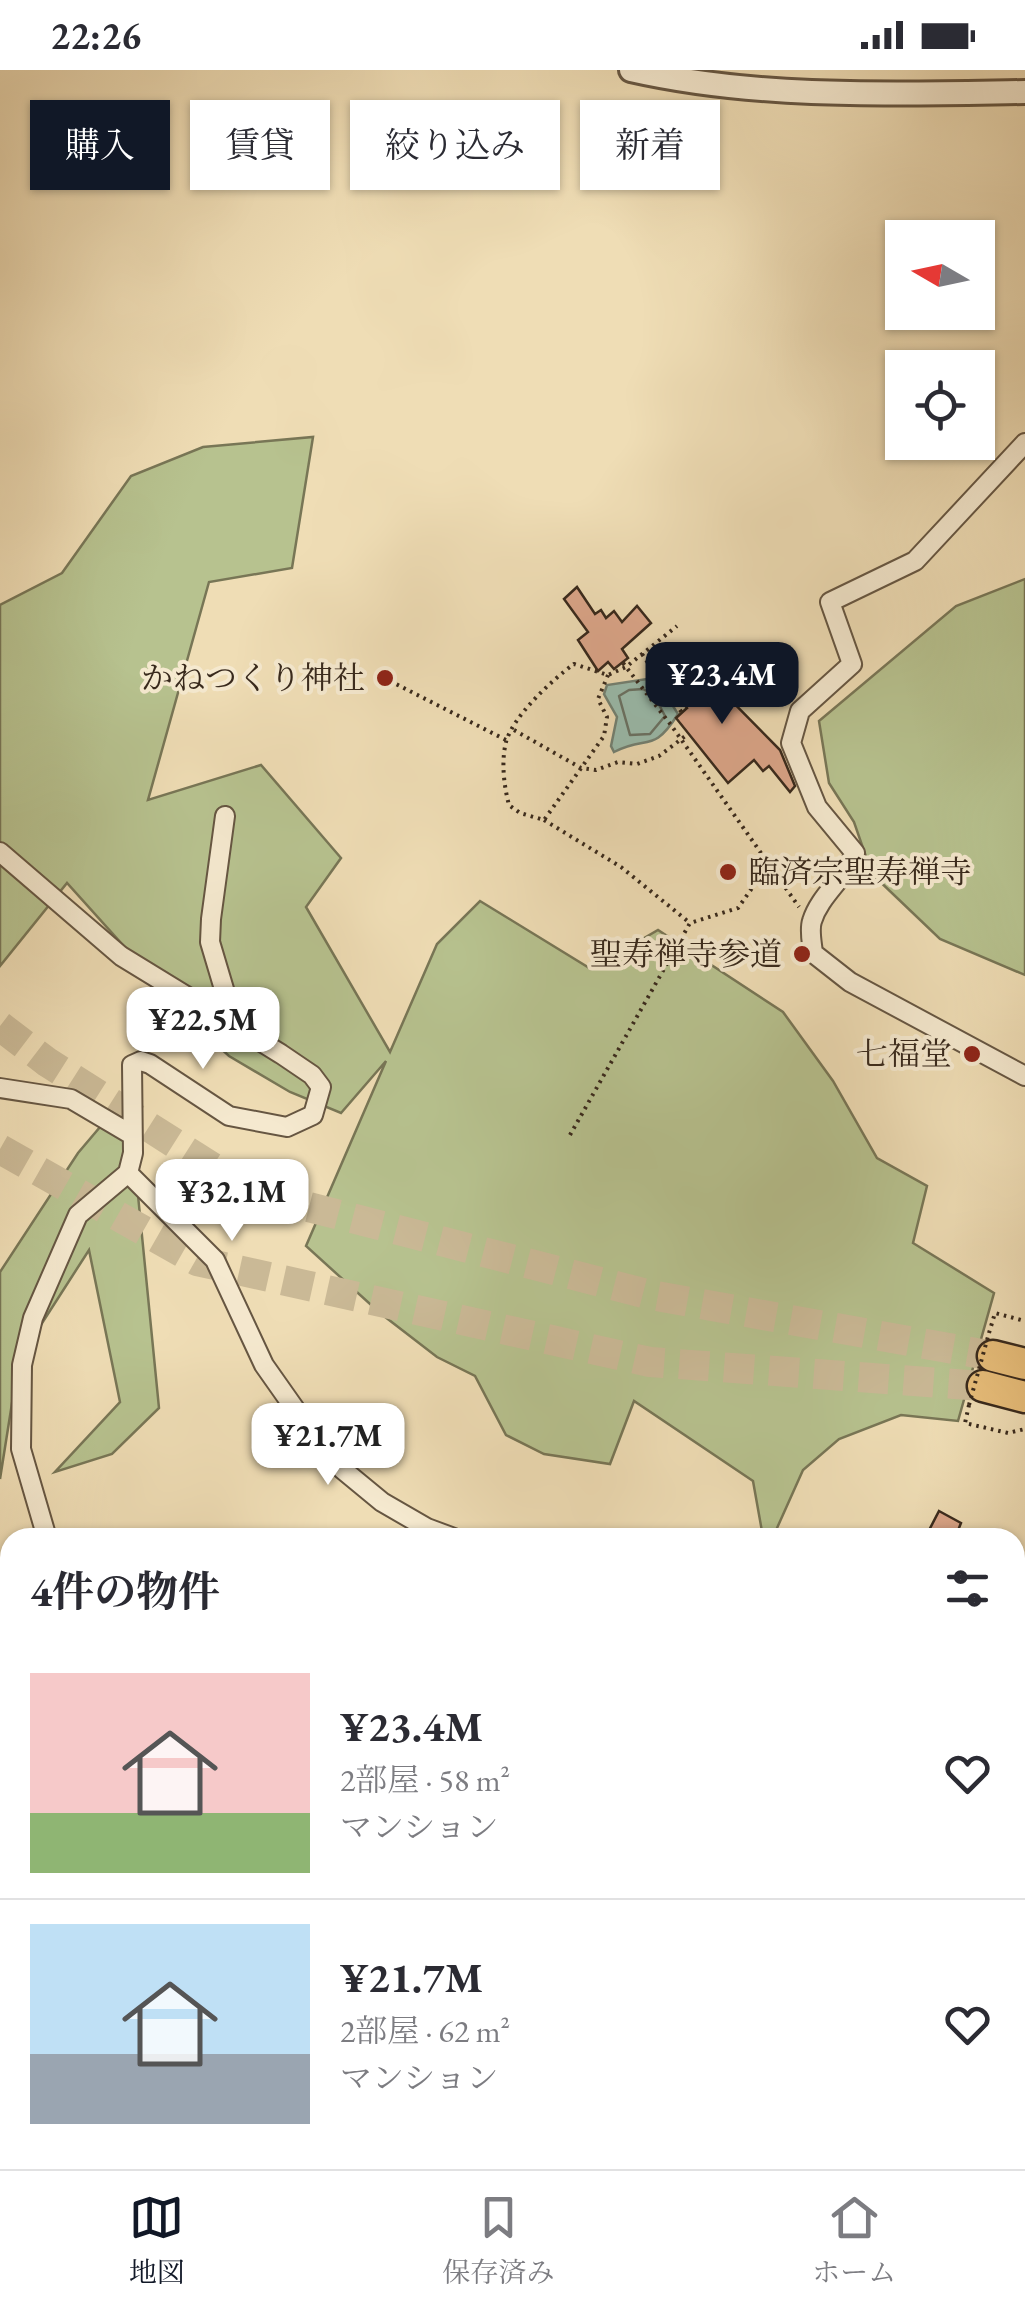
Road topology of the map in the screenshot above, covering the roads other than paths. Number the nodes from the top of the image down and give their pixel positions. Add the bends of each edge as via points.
1 (631, 70) edge
2 (1025, 92) edge
3 (1025, 443) edge
4 (225, 816) dead end
5 (0, 852) edge
6 (235, 1026) junction
7 (1025, 1076) edge
8 (0, 1088) edge
9 (132, 1134) junction
10 (128, 1173) junction
11 (991, 1344) tunnel mouth
12 (1025, 1364) edge
13 (976, 1396) tunnel mouth
14 (1025, 1398) edge
15 (44, 1528) edge
16 (429, 1528) edge

1 - 2 street via 800,90
3 - 7 street via 915,561 830,602 852,664 800,711 791,743 817,808 855,853 810,924 813,953 850,982
4 - 6 street via 210,942
5 - 6 street via 121,956
6 - 9 street via 312,1075 321,1087 313,1115 287,1127 228,1116 141,1061 131,1072
8 - 9 street via 71,1099
9 - 10 street
10 - 15 street via 78,1215 33,1318 20,1397 20,1449
10 - 16 street via 215,1260 264,1365 314,1436 382,1502
11 - 12 highway
13 - 14 highway

